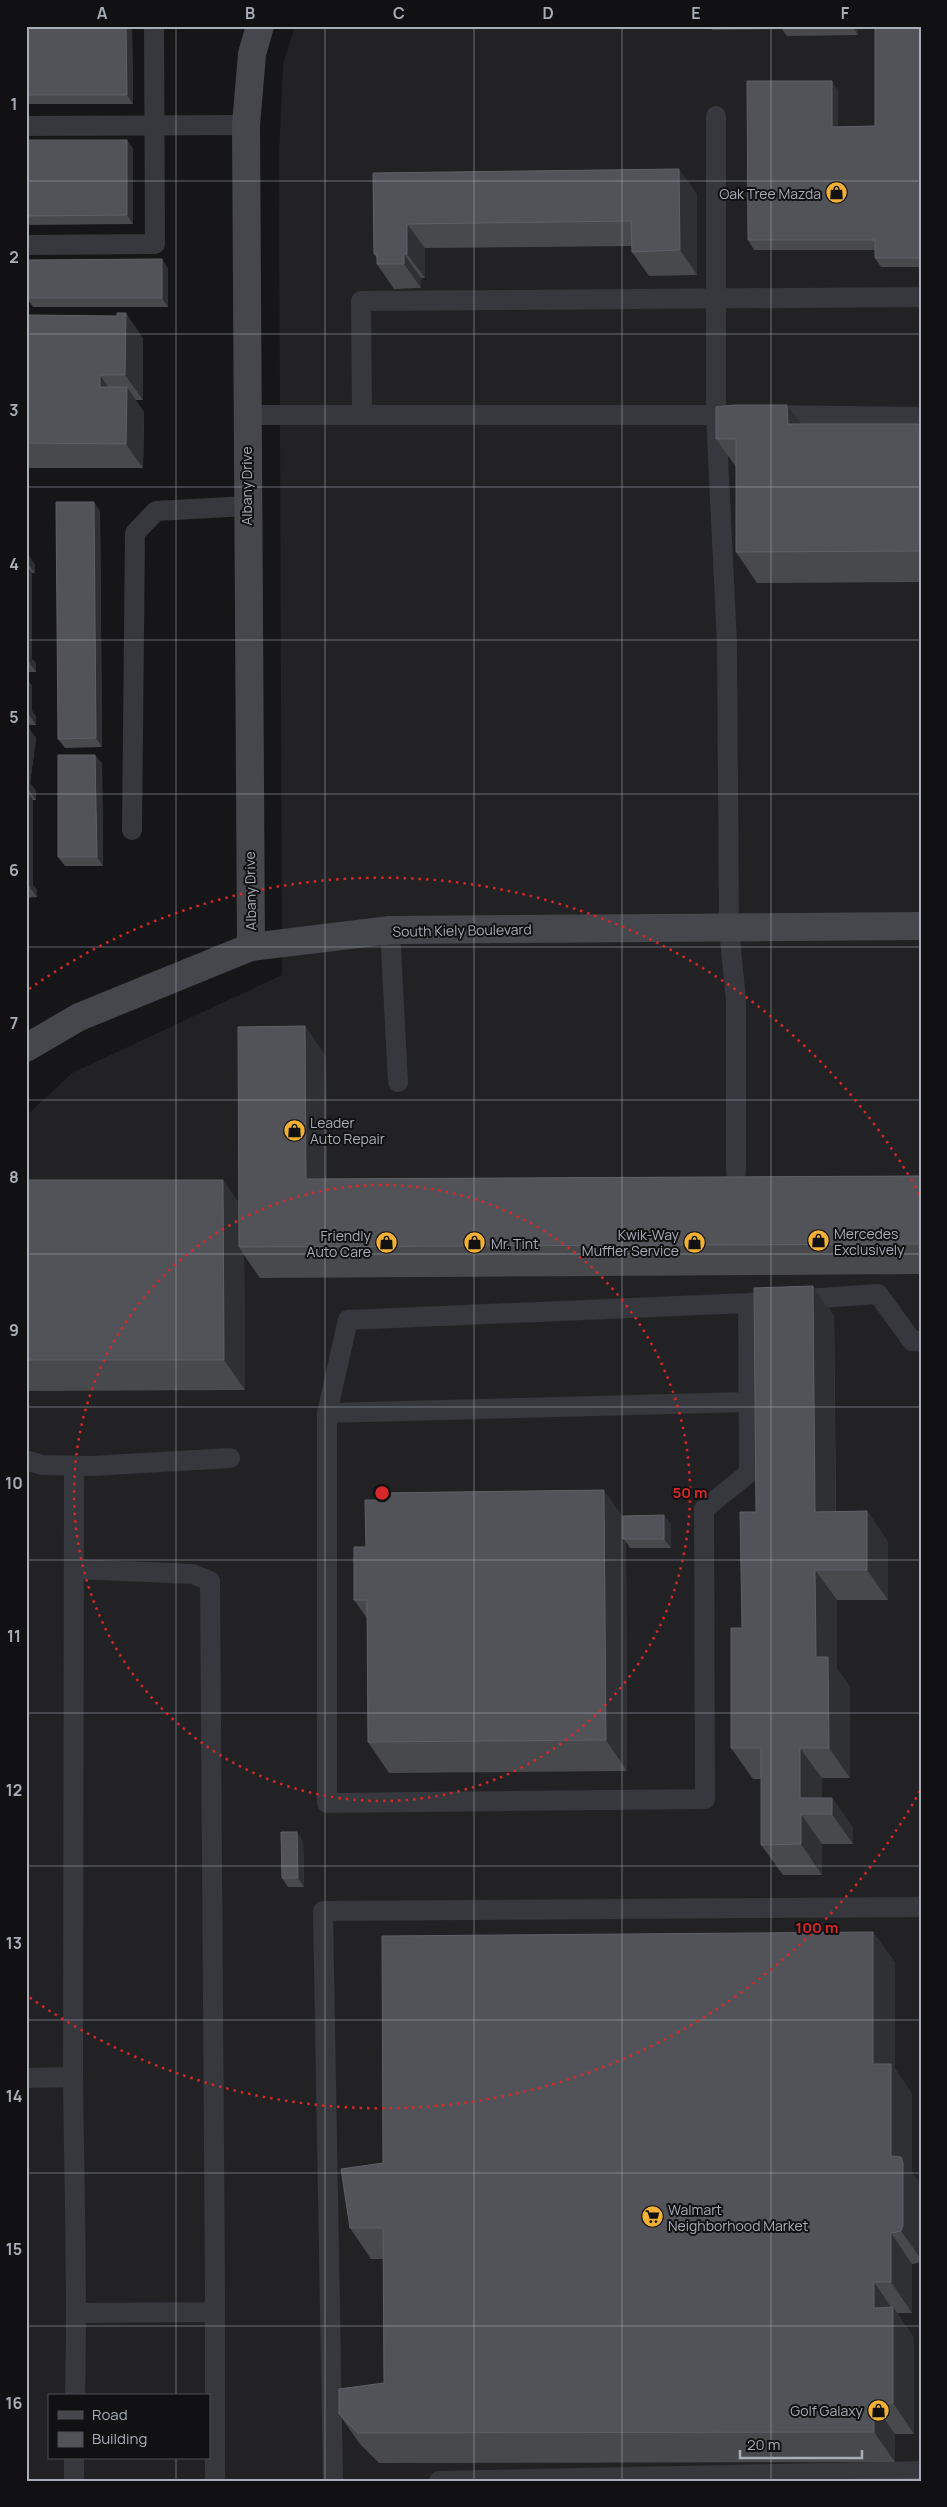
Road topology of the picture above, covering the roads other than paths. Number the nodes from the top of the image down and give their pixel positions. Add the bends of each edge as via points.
1 (154, 26) edge
2 (260, 26) edge
3 (716, 116) dead end
4 (154, 125) junction
5 (246, 125) junction
6 (26, 126) edge
7 (26, 245) edge
8 (921, 296) edge
9 (714, 298) junction
10 (362, 414) junction
11 (246, 415) junction
12 (716, 415) junction
13 (921, 417) edge
14 (246, 506) junction
15 (132, 830) dead end
16 (921, 926) edge
17 (729, 928) junction
18 (390, 930) junction
19 (251, 946) junction
20 (26, 1048) edge
21 (398, 1082) dead end
22 (736, 1172) dead end
23 (748, 1303) junction
24 (921, 1341) edge
25 (748, 1402) junction
26 (327, 1413) junction
27 (230, 1458) dead end
28 (26, 1460) edge
29 (74, 1466) junction
30 (74, 1569) junction
31 (921, 1907) edge
32 (73, 2077) junction
33 (26, 2078) edge
34 (215, 2312) junction
35 (77, 2313) junction
36 (76, 2394) edge
37 (74, 2460) edge
38 (921, 2471) edge
39 (74, 2481) edge
40 (215, 2481) edge
41 (333, 2481) edge
42 (438, 2481) edge

1 - 4 lane
2 - 5 street, Albany Drive via 252,54
3 - 9 lane
4 - 5 lane
4 - 6 lane
4 - 7 lane via 155,244
5 - 11 street, Albany Drive
8 - 9 lane
9 - 10 lane via 361,301
9 - 12 lane
10 - 11 lane
10 - 12 lane
11 - 14 street, Albany Drive
12 - 13 lane
12 - 17 lane via 727,644
14 - 15 lane via 156,511 134,533
14 - 19 street, Albany Drive
16 - 17 street, South Kiely Boulevard
17 - 18 street, South Kiely Boulevard
17 - 22 lane via 736,1000
18 - 19 street, South Kiely Boulevard
18 - 21 lane
19 - 20 street, South Kiely Boulevard via 79,1017
23 - 24 lane via 878,1294 912,1341
23 - 25 lane
23 - 26 lane via 348,1320
25 - 26 lane
25 - 26 lane via 749,1473 704,1509 706,1799 327,1803
27 - 29 lane
28 - 29 lane via 42,1465
29 - 30 lane
30 - 32 lane
30 - 34 lane via 193,1574 210,1581
31 - 41 lane via 323,1911
32 - 33 lane
32 - 35 lane
34 - 35 lane
34 - 40 lane
35 - 36 lane
37 - 39 lane
38 - 42 lane

